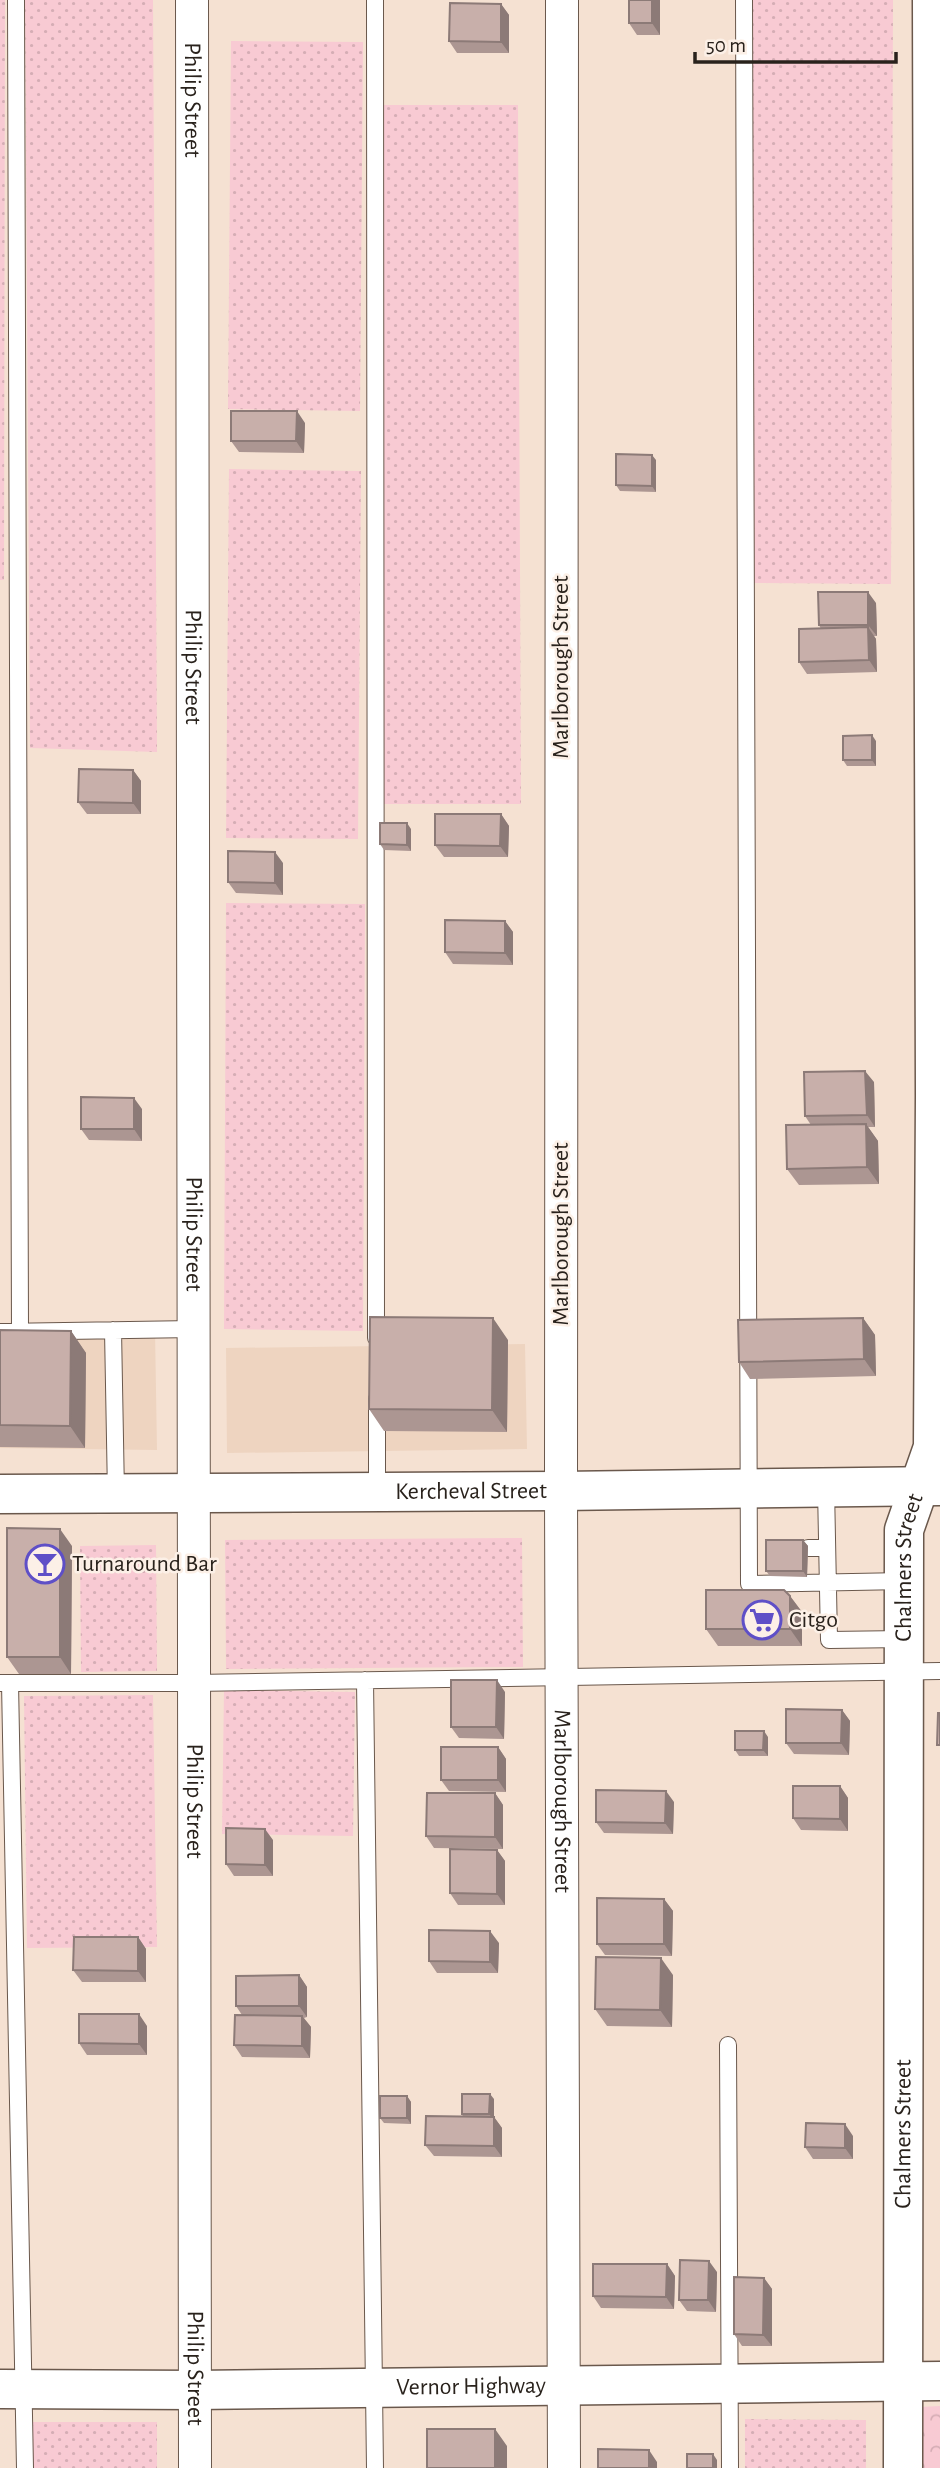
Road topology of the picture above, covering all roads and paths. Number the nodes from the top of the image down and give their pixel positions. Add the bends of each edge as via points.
1 (16, 0) edge
2 (192, 0) edge
3 (375, 0) edge
4 (562, 0) edge
5 (744, 0) edge
6 (932, 0) edge
7 (194, 1329) junction
8 (113, 1330) junction
9 (20, 1331) junction
10 (0, 1332) edge
11 (376, 1348) edge
12 (377, 1376) edge
13 (929, 1486) edge
14 (826, 1488) junction
15 (748, 1489) junction
16 (561, 1491) junction
17 (377, 1493) junction
18 (0, 1494) edge
19 (116, 1494) junction
20 (194, 1494) junction
21 (808, 1548) dead end
22 (827, 1548) junction
23 (749, 1549) junction
24 (769, 1549) edge
25 (904, 1581) junction
26 (827, 1583) junction
27 (916, 1661) edge
28 (561, 1676) junction
29 (365, 1680) junction
30 (5, 1683) edge
31 (194, 1683) junction
32 (728, 2045) dead end
33 (903, 2381) junction
34 (940, 2381) edge
35 (730, 2383) junction
36 (563, 2385) junction
37 (374, 2387) junction
38 (13, 2389) edge
39 (195, 2390) junction
40 (25, 2468) edge
41 (195, 2468) edge
42 (375, 2468) edge
43 (564, 2468) edge
44 (730, 2468) edge
45 (903, 2468) edge

1 - 9 lane
2 - 7 street, Philip Street
3 - 11 lane
4 - 16 street, Marlborough Street
5 - 15 lane
6 - 13 street, Chalmers Street via 935,1096
7 - 8 lane
7 - 20 street, Philip Street
8 - 9 lane
8 - 19 lane
9 - 10 lane
12 - 17 lane
13 - 14 street, Kercheval Street
13 - 25 street, Chalmers Street via 904,1530
14 - 15 street, Kercheval Street
14 - 22 lane
15 - 16 street, Kercheval Street
15 - 23 lane
16 - 17 street, Kercheval Street
16 - 28 street, Marlborough Street
17 - 20 street, Kercheval Street
18 - 19 street, Kercheval Street
19 - 20 street, Kercheval Street
20 - 31 street, Philip Street
21 - 22 lane
22 - 26 lane
23 - 24 lane
23 - 26 lane via 749,1584
25 - 26 lane
25 - 27 street, Chalmers Street
26 - 27 lane via 829,1640
27 - 28 lane
27 - 33 street, Chalmers Street
28 - 29 lane
28 - 36 street, Marlborough Street
29 - 31 lane
29 - 37 lane
30 - 31 lane
30 - 38 lane
31 - 39 street, Philip Street
32 - 35 lane
33 - 34 street, Vernor Highway
33 - 35 street, Vernor Highway
33 - 45 street, Chalmers Street
35 - 36 street, Vernor Highway
35 - 44 lane
36 - 37 street, Vernor Highway
36 - 43 street, Marlborough Street
37 - 39 street, Vernor Highway
37 - 42 lane
38 - 39 street, Vernor Highway
38 - 40 lane
39 - 41 street, Philip Street

